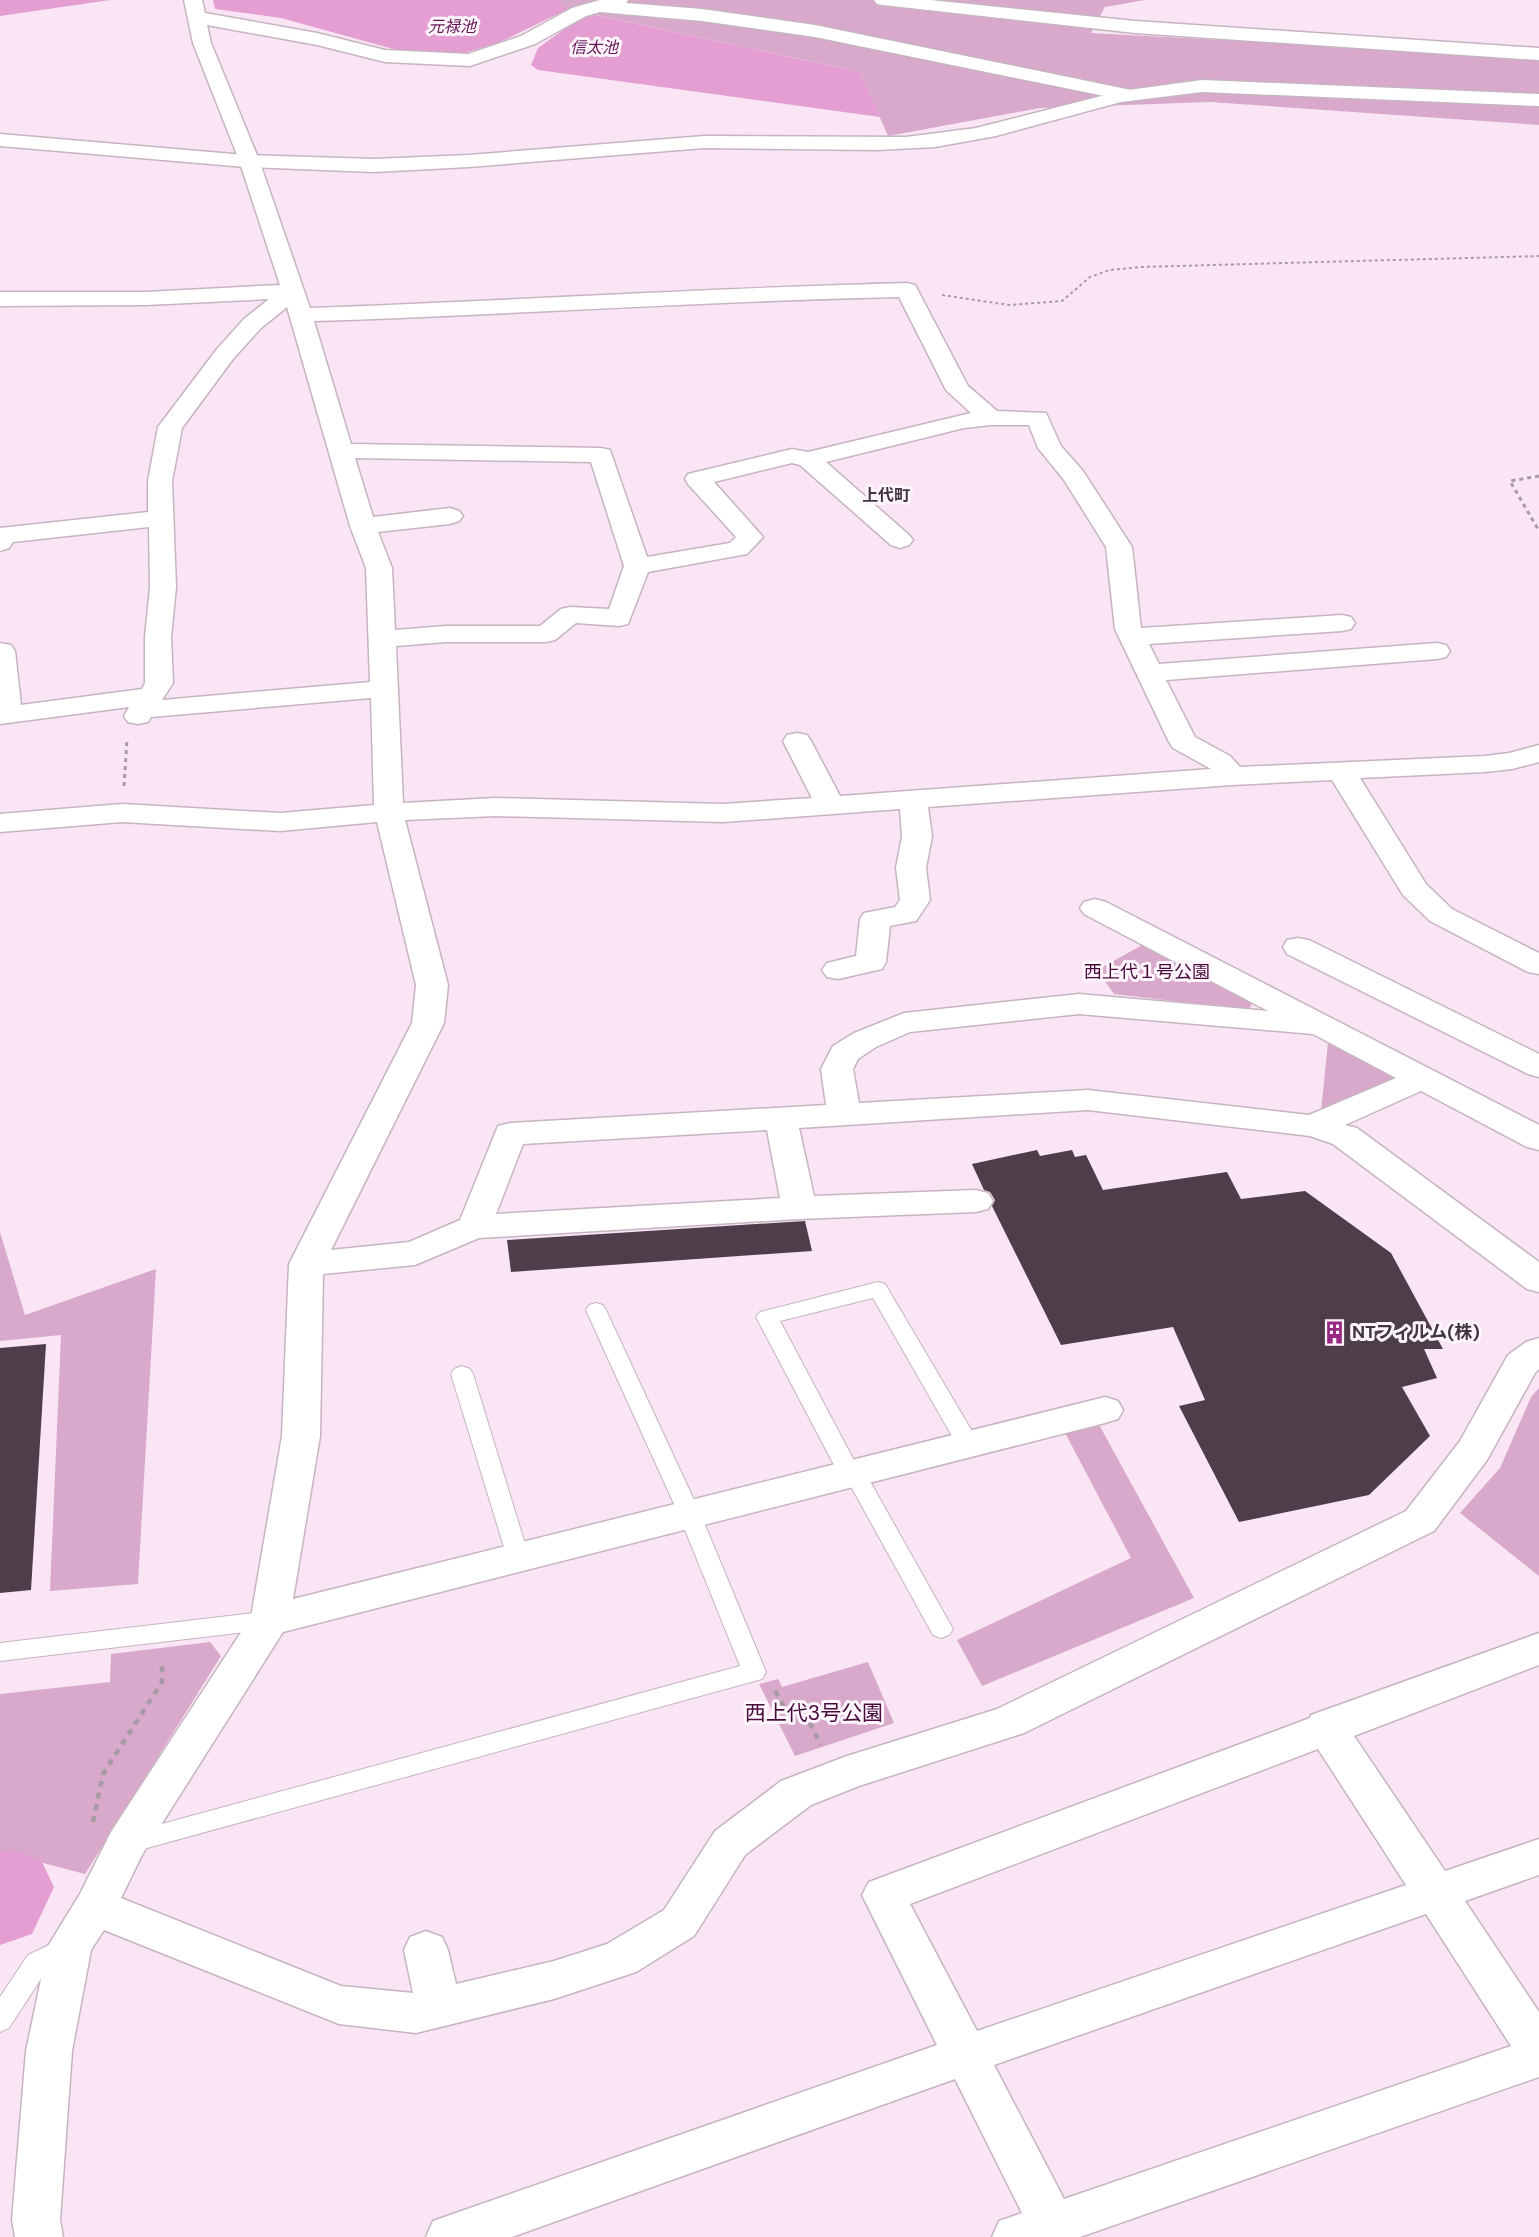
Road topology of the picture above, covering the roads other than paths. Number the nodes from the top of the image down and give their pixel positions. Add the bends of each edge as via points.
1 (620, 0) edge
2 (883, 0) edge
3 (599, 6) junction
4 (194, 9) edge
5 (1539, 54) edge
6 (1129, 95) junction
7 (1539, 100) edge
8 (0, 140) edge
9 (249, 160) junction
10 (0, 299) edge
11 (297, 303) junction
12 (991, 418) junction
13 (342, 451) junction
14 (808, 459) junction
15 (450, 516) dead end
16 (161, 518) junction
17 (363, 526) junction
18 (900, 540) dead end
19 (0, 543) edge
20 (637, 566) junction
21 (1342, 623) dead end
22 (1296, 626) junction
23 (1132, 637) junction
24 (382, 639) junction
25 (2, 651) dead end
26 (1437, 651) dead end
27 (1316, 661) junction
28 (1149, 673) junction
29 (385, 689) junction
30 (143, 707) junction
31 (4, 715) edge
32 (797, 741) dead end
33 (1539, 753) edge
34 (1341, 771) junction
35 (1232, 776) junction
36 (913, 798) junction
37 (831, 806) junction
38 (389, 812) junction
39 (0, 823) edge
40 (1095, 908) dead end
41 (1298, 947) dead end
42 (1539, 965) edge
43 (838, 970) dead end
44 (1321, 1025) junction
45 (1539, 1067) edge
46 (1423, 1078) junction
47 (844, 1114) junction
48 (781, 1118) junction
49 (1313, 1126) junction
50 (1539, 1139) edge
51 (976, 1201) dead end
52 (799, 1208) junction
53 (474, 1227) junction
54 (306, 1264) junction
55 (1539, 1280) edge
56 (596, 1310) dead end
57 (1539, 1351) edge
58 (462, 1374) dead end
59 (1105, 1410) dead end
60 (968, 1444) junction
61 (852, 1474) junction
62 (690, 1515) junction
63 (518, 1557) junction
64 (270, 1620) junction
65 (941, 1629) dead end
66 (1539, 1649) edge
67 (0, 1652) edge
68 (1326, 1727) junction
69 (126, 1844) junction
70 (1539, 1857) edge
71 (1437, 1893) junction
72 (95, 1906) junction
73 (70, 1946) junction
74 (426, 1950) dead end
75 (439, 2009) junction
76 (0, 2020) edge
77 (1539, 2050) edge
78 (966, 2055) junction
79 (1539, 2057) edge
80 (505, 2228) edge
81 (1034, 2230) edge
82 (39, 2237) edge
83 (450, 2237) edge

1 - 3 street
2 - 5 street via 1135,27
3 - 4 street via 579,12 528,40 470,60 385,56
3 - 6 street via 815,31
4 - 9 street via 202,43
6 - 7 street via 1202,87
6 - 9 street via 1002,130 880,145 707,142 397,165
8 - 9 street
9 - 11 street
10 - 11 street via 108,301 226,296
11 - 12 street via 511,308 739,294 908,290 958,390
11 - 13 street
11 - 16 street via 245,332 170,427 160,481
12 - 14 street
12 - 23 street via 1038,418 1050,448 1074,476 1119,547
13 - 17 street
13 - 20 street via 601,455
14 - 18 street
14 - 20 street via 792,456 697,479 750,537 738,549
15 - 17 street
16 - 19 street via 4,535
16 - 30 street via 159,683
17 - 24 street via 379,568
20 - 24 street via 619,618 570,615 546,634 446,634
21 - 22 street
22 - 23 street
22 - 27 street
23 - 28 street
24 - 29 street
25 - 31 street
26 - 27 street
27 - 28 street
28 - 35 street via 1183,742 1220,762
29 - 30 street
29 - 38 street
30 - 31 street
32 - 37 street
33 - 34 street via 1485,764
34 - 35 street
34 - 42 street via 1414,890 1441,915
35 - 36 street
36 - 37 street
36 - 43 street via 917,836 911,868 915,900 905,915 875,919 871,962
37 - 38 street via 723,813 495,807
38 - 39 street via 280,822 122,813
38 - 54 street via 432,985 428,1023
40 - 44 street
41 - 45 street
44 - 46 street
44 - 47 street via 1078,1004 904,1023 844,1053 837,1069
46 - 49 street
46 - 50 street
47 - 48 street
47 - 49 street via 1089,1100
48 - 52 street
48 - 53 street via 510,1134
49 - 55 street via 1345,1136
51 - 52 street
52 - 53 street
53 - 54 street via 415,1253
54 - 64 street via 301,1436
56 - 62 lane
57 - 75 street via 1521,1364 1474,1450 1419,1521 1010,1721 796,1793 730,1844 679,1923 620,1959
58 - 63 lane
59 - 60 street
60 - 61 street
60 - 61 lane via 878,1289 767,1317
61 - 62 street
61 - 65 lane
62 - 63 street
62 - 69 lane via 754,1672
63 - 64 street
64 - 67 lane
64 - 69 street
66 - 68 street
68 - 71 street
68 - 78 street via 884,1894
69 - 72 street
70 - 71 street
71 - 77 street
71 - 78 street
72 - 73 street
72 - 75 street via 339,2005 416,2013
73 - 76 lane via 37,1963
73 - 82 street via 49,2051 36,2220
74 - 75 street
78 - 80 street
78 - 81 street
79 - 81 street
80 - 83 street

